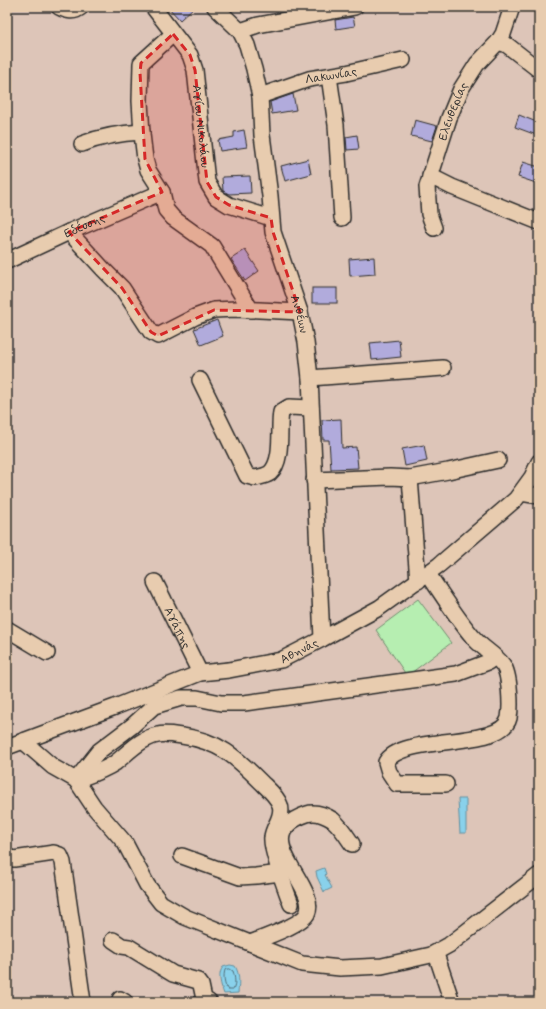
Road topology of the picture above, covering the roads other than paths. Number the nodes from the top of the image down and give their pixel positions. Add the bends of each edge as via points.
1 (59, 7) edge
2 (81, 7) edge
3 (153, 7) edge
4 (215, 7) edge
5 (355, 7) edge
6 (512, 7) edge
7 (240, 30) junction
8 (173, 34) junction
9 (498, 42) junction
10 (403, 60) dead end
11 (538, 72) edge
12 (329, 76) junction
13 (260, 96) junction
14 (142, 132) junction
15 (82, 144) dead end
16 (430, 176) junction
17 (162, 192) junction
18 (271, 218) junction
19 (342, 218) dead end
20 (539, 222) edge
21 (434, 228) dead end
22 (69, 232) junction
23 (7, 261) edge
24 (251, 310) junction
25 (300, 312) junction
26 (443, 368) dead end
27 (310, 378) junction
28 (200, 380) dead end
29 (311, 408) junction
30 (498, 460) dead end
31 (539, 462) edge
32 (410, 478) junction
33 (314, 480) junction
34 (521, 492) junction
35 (539, 496) edge
36 (423, 577) junction
37 (155, 582) dead end
38 (7, 629) edge
39 (322, 639) junction
40 (47, 653) dead end
41 (494, 657) junction
42 (200, 673) junction
43 (23, 741) junction
44 (7, 747) edge
45 (76, 780) junction
46 (446, 784) dead end
47 (352, 844) dead end
48 (182, 856) dead end
49 (7, 857) edge
50 (281, 873) junction
51 (539, 875) edge
52 (291, 904) dead end
53 (113, 940) dead end
54 (250, 943) junction
55 (436, 954) junction
56 (83, 1002) edge
57 (209, 1002) edge
58 (452, 1002) edge

1 - 2 street via 68,12
3 - 8 street, Αγίου Νικολάου
4 - 7 street, Ανθέων
5 - 7 street
6 - 9 street, Ελευθερίας
7 - 13 street, Ανθέων via 247,45
8 - 14 street via 141,63
8 - 18 street, Αγίου Νικολάου via 190,55 195,70 207,182 216,197 229,205
9 - 11 street via 507,45
9 - 16 street, Ελευθερίας via 477,64 461,89
10 - 12 street, Λακωνίας
12 - 13 street, Λακωνίας via 308,79
12 - 19 street via 336,125
13 - 18 street, Ανθέων
14 - 15 street via 120,133
14 - 17 street via 148,170
16 - 20 street
16 - 21 street, Ελευθερίας via 427,187 429,214
17 - 22 street, Εδέσσης
17 - 24 street via 166,210 212,246
18 - 25 street, Ανθέων via 273,232
22 - 23 street, Εδέσσης
22 - 24 street via 122,288 151,332 158,336 214,310
24 - 25 street
25 - 27 street, Ανθέων
26 - 27 street
27 - 29 street, Ανθέων
28 - 29 street via 247,476 255,478 270,472 276,461 281,412 289,407
29 - 33 street, Ανθέων
30 - 32 street
31 - 34 street, Αθηνάς
32 - 33 street
32 - 36 street via 411,510
33 - 39 street, Ανθέων
34 - 35 street
34 - 36 street, Αθηνάς via 516,499
36 - 39 street, Αθηνάς via 379,608
36 - 41 street via 472,637
37 - 42 street, Αγάπης
38 - 40 street
39 - 42 street, Αθηνάς via 281,660
41 - 45 street via 488,662 456,674 244,703 221,704 196,698 170,701 154,706 99,751
41 - 46 street via 507,672 509,720 502,730 487,735 417,746 396,753 386,762 389,772 398,784
42 - 43 street, Αθηνάς
43 - 44 street, Αθηνάς
43 - 45 street via 53,766
45 - 50 street via 100,772 144,740 158,734 193,737 215,744 248,769 280,805 281,814 272,837
45 - 54 street via 94,807 125,843 147,885 162,903 185,917
47 - 54 street via 333,820 322,814 311,813 289,823 282,834 282,843 286,858 307,899 308,909 301,920
48 - 50 street via 240,877
49 - 56 street via 14,859 54,853 60,855
50 - 52 street
51 - 55 street
53 - 57 street via 174,974 198,980 204,999
54 - 55 street via 302,964 340,968 382,966
55 - 58 street

